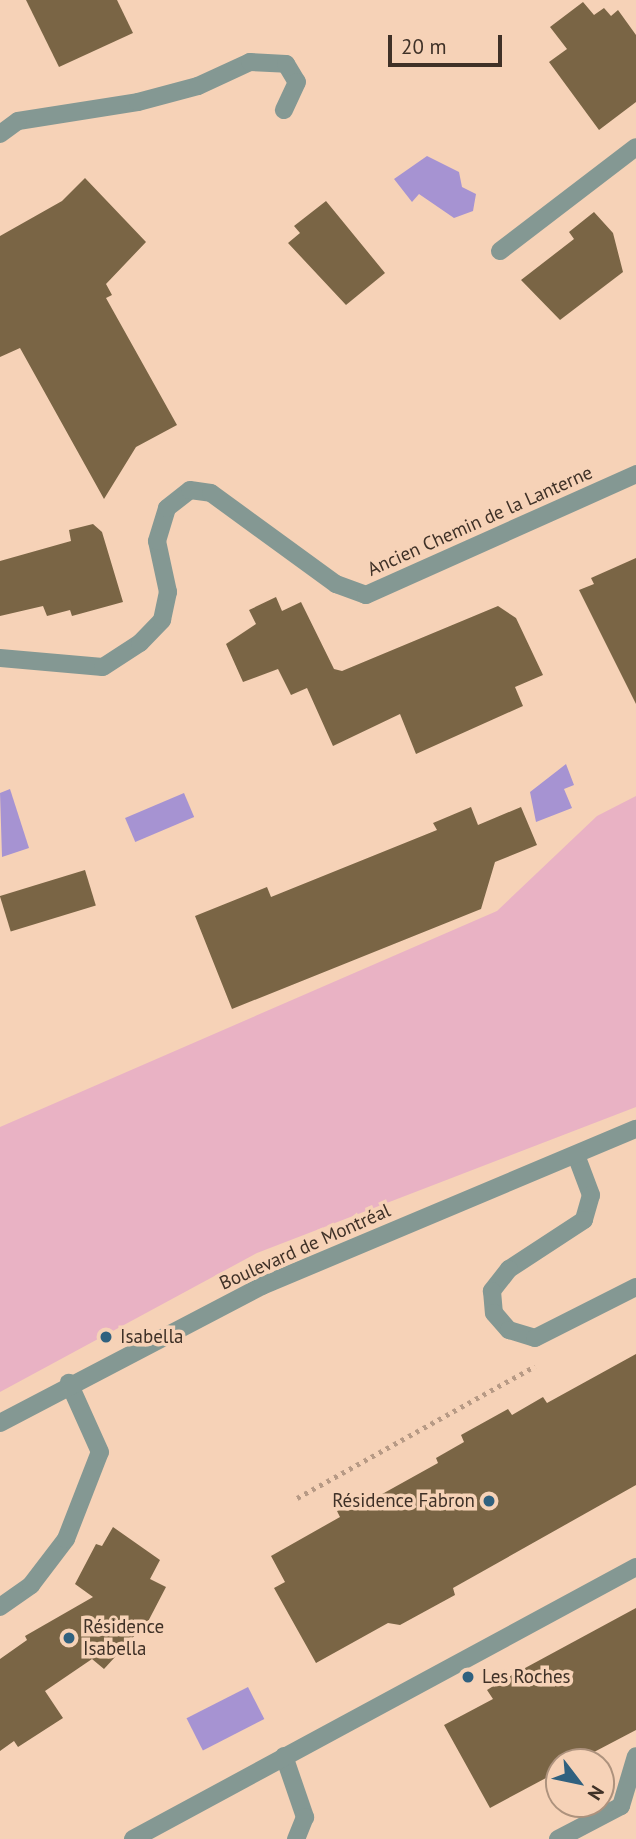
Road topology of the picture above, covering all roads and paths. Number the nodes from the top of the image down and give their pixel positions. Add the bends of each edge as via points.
1 (284, 110) dead end
2 (0, 134) edge
3 (636, 147) edge
4 (500, 251) dead end
5 (636, 474) edge
6 (0, 658) edge
7 (636, 1129) edge
8 (576, 1155) junction
9 (636, 1287) edge
10 (549, 1358) dead end
11 (69, 1383) junction
12 (0, 1423) edge
13 (298, 1498) dead end
14 (636, 1567) edge
15 (0, 1607) edge
16 (284, 1756) junction
17 (636, 1756) edge
18 (133, 1839) edge
19 (296, 1839) edge
20 (558, 1839) edge

1 - 2 street via 297,82 286,64 250,62 198,86 138,102 18,121
3 - 4 street
5 - 6 street, Ancien Chemin de la Lanterne via 366,595 336,584 211,493 190,490 167,508 157,541 168,592 162,620 140,643 103,667
7 - 8 street, Boulevard de Montréal
8 - 9 street via 591,1195 584,1220 509,1269 492,1291 494,1313 509,1330 535,1338
8 - 11 street, Boulevard de Montréal via 262,1286
10 - 13 path
11 - 12 street, Boulevard de Montréal
11 - 15 street via 100,1452 65,1539 31,1585
14 - 16 street
16 - 18 street
16 - 19 street via 298,1783 305,1817
17 - 20 street via 621,1806

